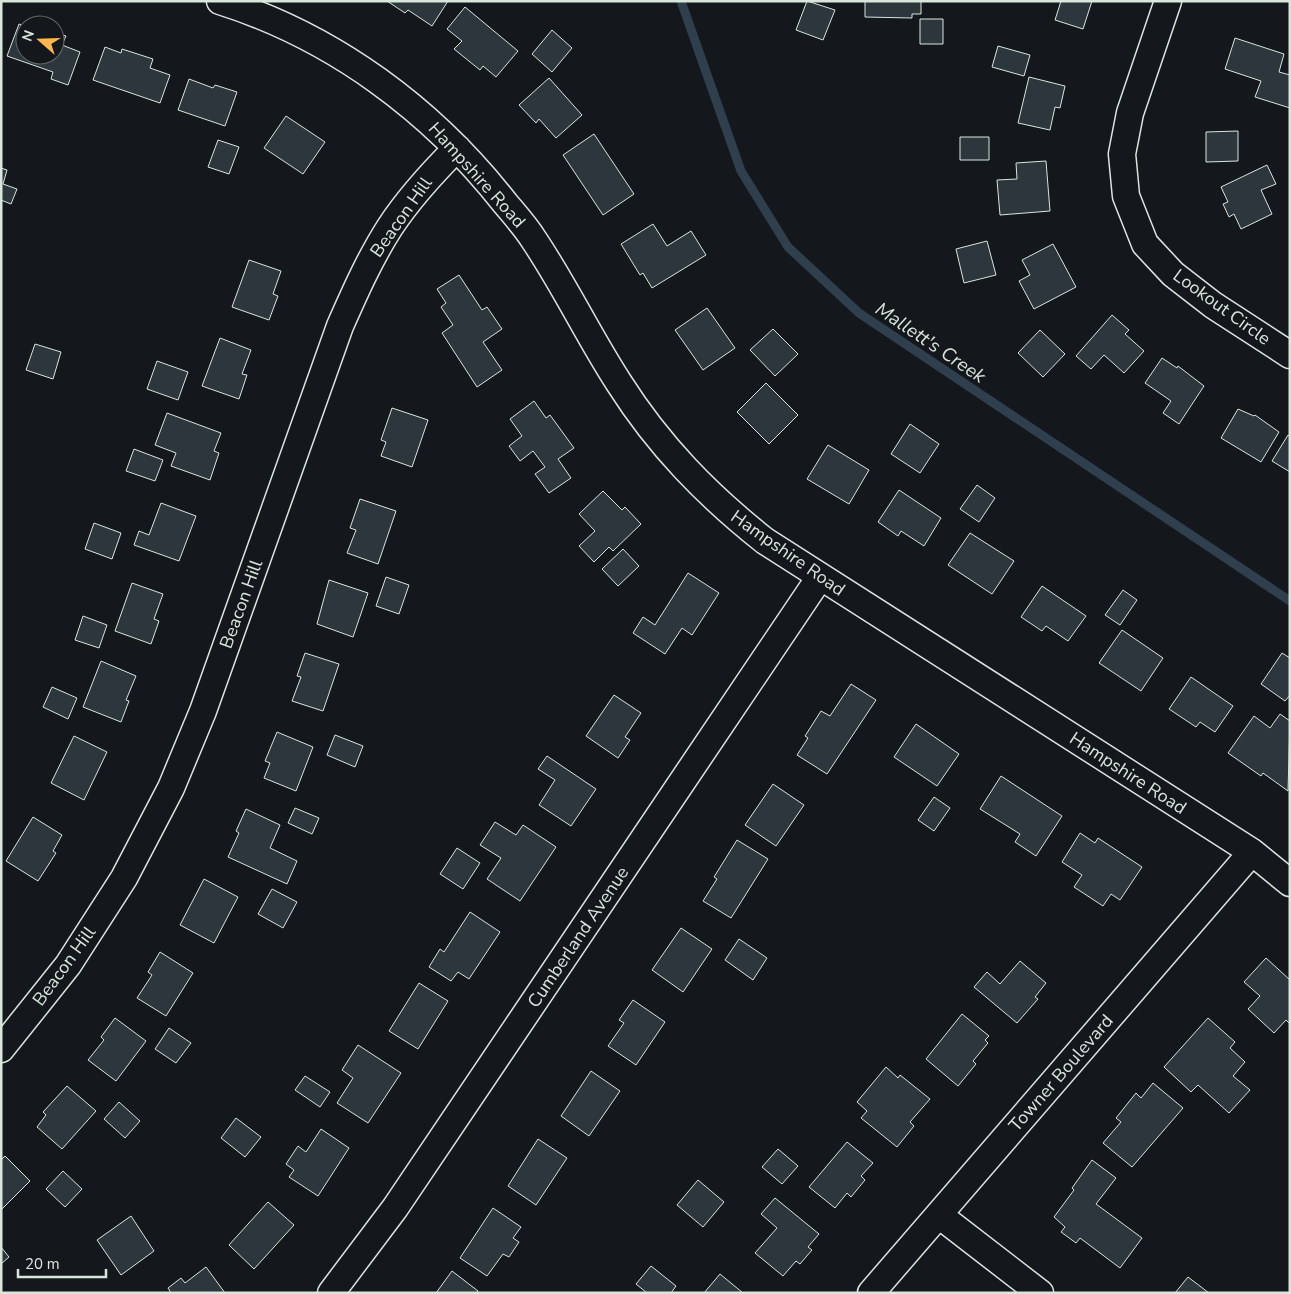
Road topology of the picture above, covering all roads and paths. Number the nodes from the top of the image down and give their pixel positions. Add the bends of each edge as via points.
1 (220, 1) edge
2 (1168, 1) edge
3 (457, 148) junction
4 (1290, 355) edge
5 (820, 577) junction
6 (1252, 852) junction
7 (1290, 882) edge
8 (1, 1049) edge
9 (939, 1215) junction
10 (331, 1293) edge
11 (871, 1293) edge
12 (1040, 1293) edge

1 - 3 street, Hampshire Road via 333,50 419,112
2 - 4 street, Lookout Circle via 1130,113 1122,154 1126,196 1145,244 1173,274 1213,305
3 - 5 street, Hampshire Road via 534,239 618,383 680,464 720,505 765,541
3 - 8 street, Beacon Hill via 418,190 390,227 367,266 344,318 203,711 167,796 119,886 68,965
5 - 6 street, Hampshire Road
5 - 10 street, Cumberland Avenue via 395,1208
6 - 7 street, Hampshire Road
6 - 9 street, Towner Boulevard
9 - 11 street, Towner Boulevard
9 - 12 street

